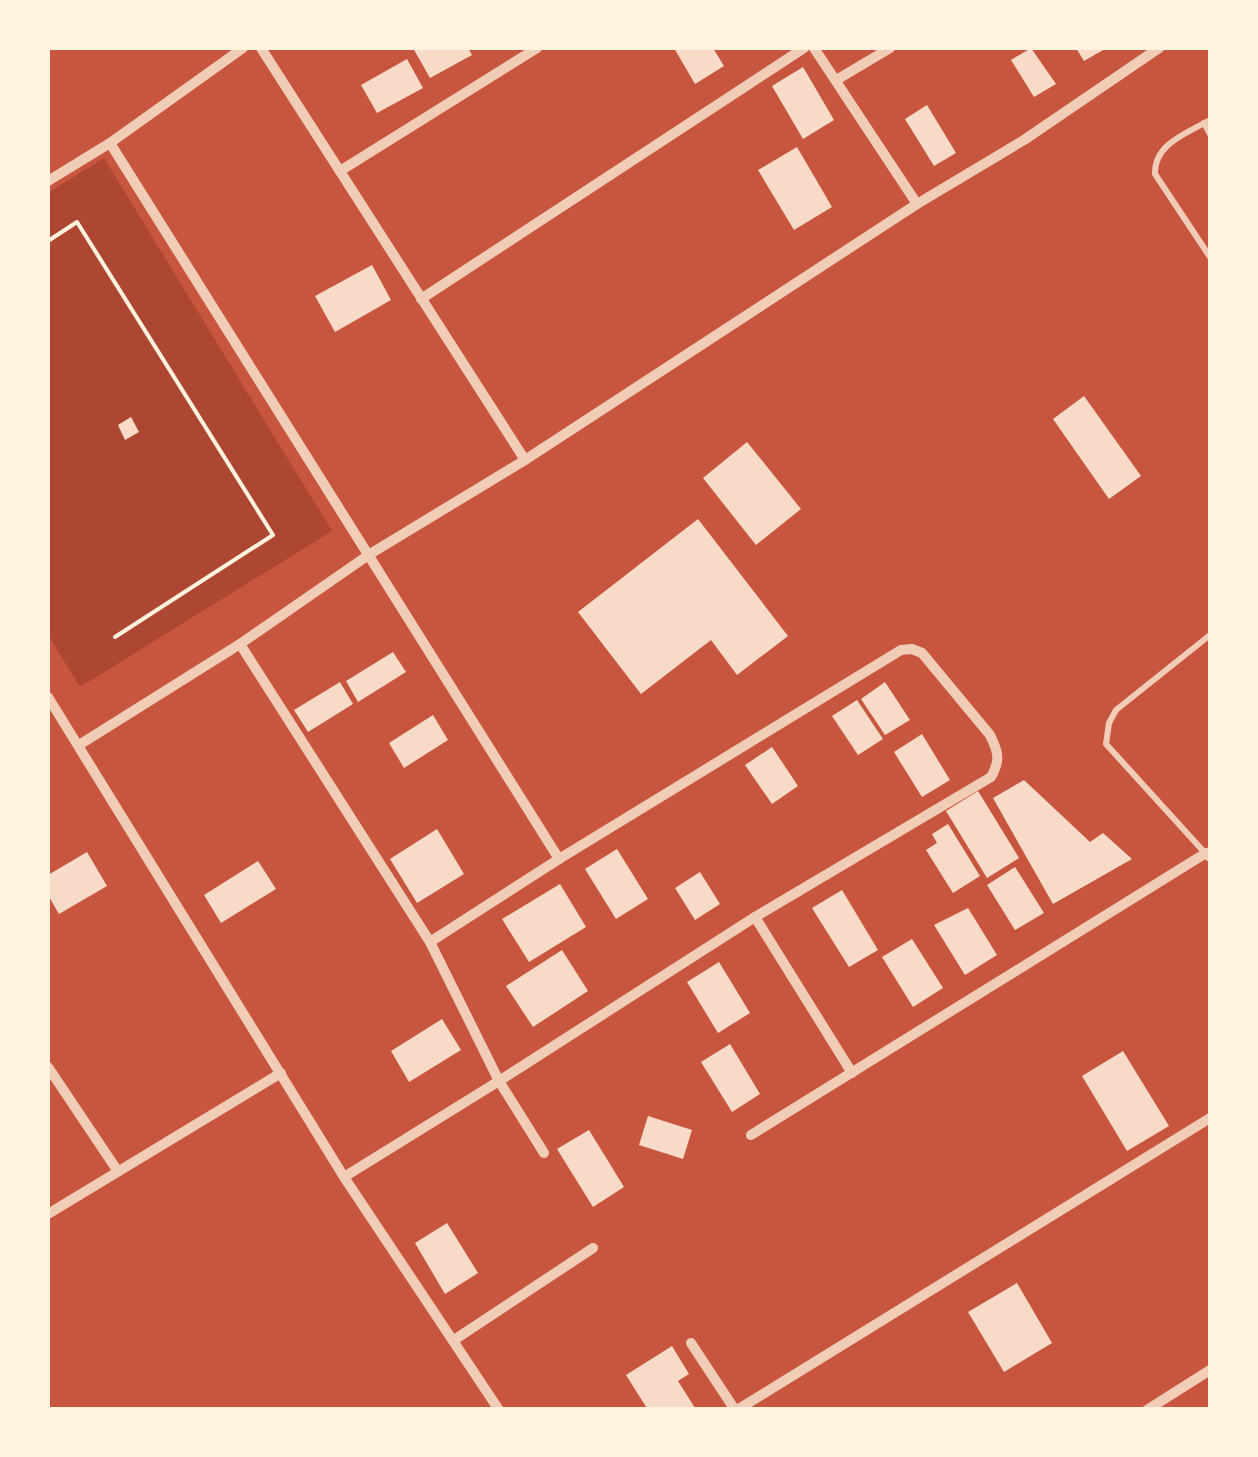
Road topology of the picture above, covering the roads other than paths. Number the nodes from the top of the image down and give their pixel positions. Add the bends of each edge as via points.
1 (243, 48) edge
2 (261, 48) edge
3 (537, 48) edge
4 (804, 48) edge
5 (814, 48) edge
6 (890, 48) edge
7 (1159, 48) edge
8 (838, 80) junction
9 (1207, 122) edge
10 (1210, 134) edge
11 (110, 142) junction
12 (340, 171) junction
13 (48, 181) edge
14 (916, 204) junction
15 (1210, 257) edge
16 (421, 298) junction
17 (525, 460) junction
18 (370, 554) junction
19 (1210, 635) edge
20 (240, 644) junction
21 (48, 697) edge
22 (79, 746) junction
23 (1208, 855) edge
24 (559, 858) junction
25 (755, 916) junction
26 (430, 942) junction
27 (48, 1067) edge
28 (280, 1073) junction
29 (852, 1073) junction
30 (500, 1082) junction
31 (1210, 1118) edge
32 (751, 1135) dead end
33 (544, 1152) dead end
34 (117, 1170) junction
35 (344, 1177) junction
36 (48, 1214) edge
37 (593, 1248) dead end
38 (454, 1340) junction
39 (691, 1344) dead end
40 (1210, 1370) edge
41 (499, 1410) edge
42 (736, 1410) edge
43 (1147, 1410) edge

1 - 11 street
2 - 12 street
3 - 12 street
4 - 16 street
5 - 8 street
6 - 8 street
7 - 14 street
8 - 14 street
9 - 10 lane
9 - 15 lane via 1161,149 1154,161 1155,174
11 - 13 street
11 - 18 street
12 - 16 street
14 - 17 street
16 - 17 street
17 - 18 street
18 - 20 street
18 - 24 street
19 - 23 lane via 1116,710 1106,744
20 - 22 street
20 - 26 street
21 - 22 street
22 - 28 street
23 - 29 street
24 - 25 street via 901,650 922,654 990,735 999,763 992,776
24 - 26 street
25 - 29 street
25 - 30 street
26 - 30 street
27 - 34 street
28 - 34 street
28 - 35 street
29 - 32 street
30 - 33 street
30 - 35 street
31 - 42 street
34 - 36 street
35 - 38 street
37 - 38 street
38 - 41 street
39 - 42 street
40 - 43 street

